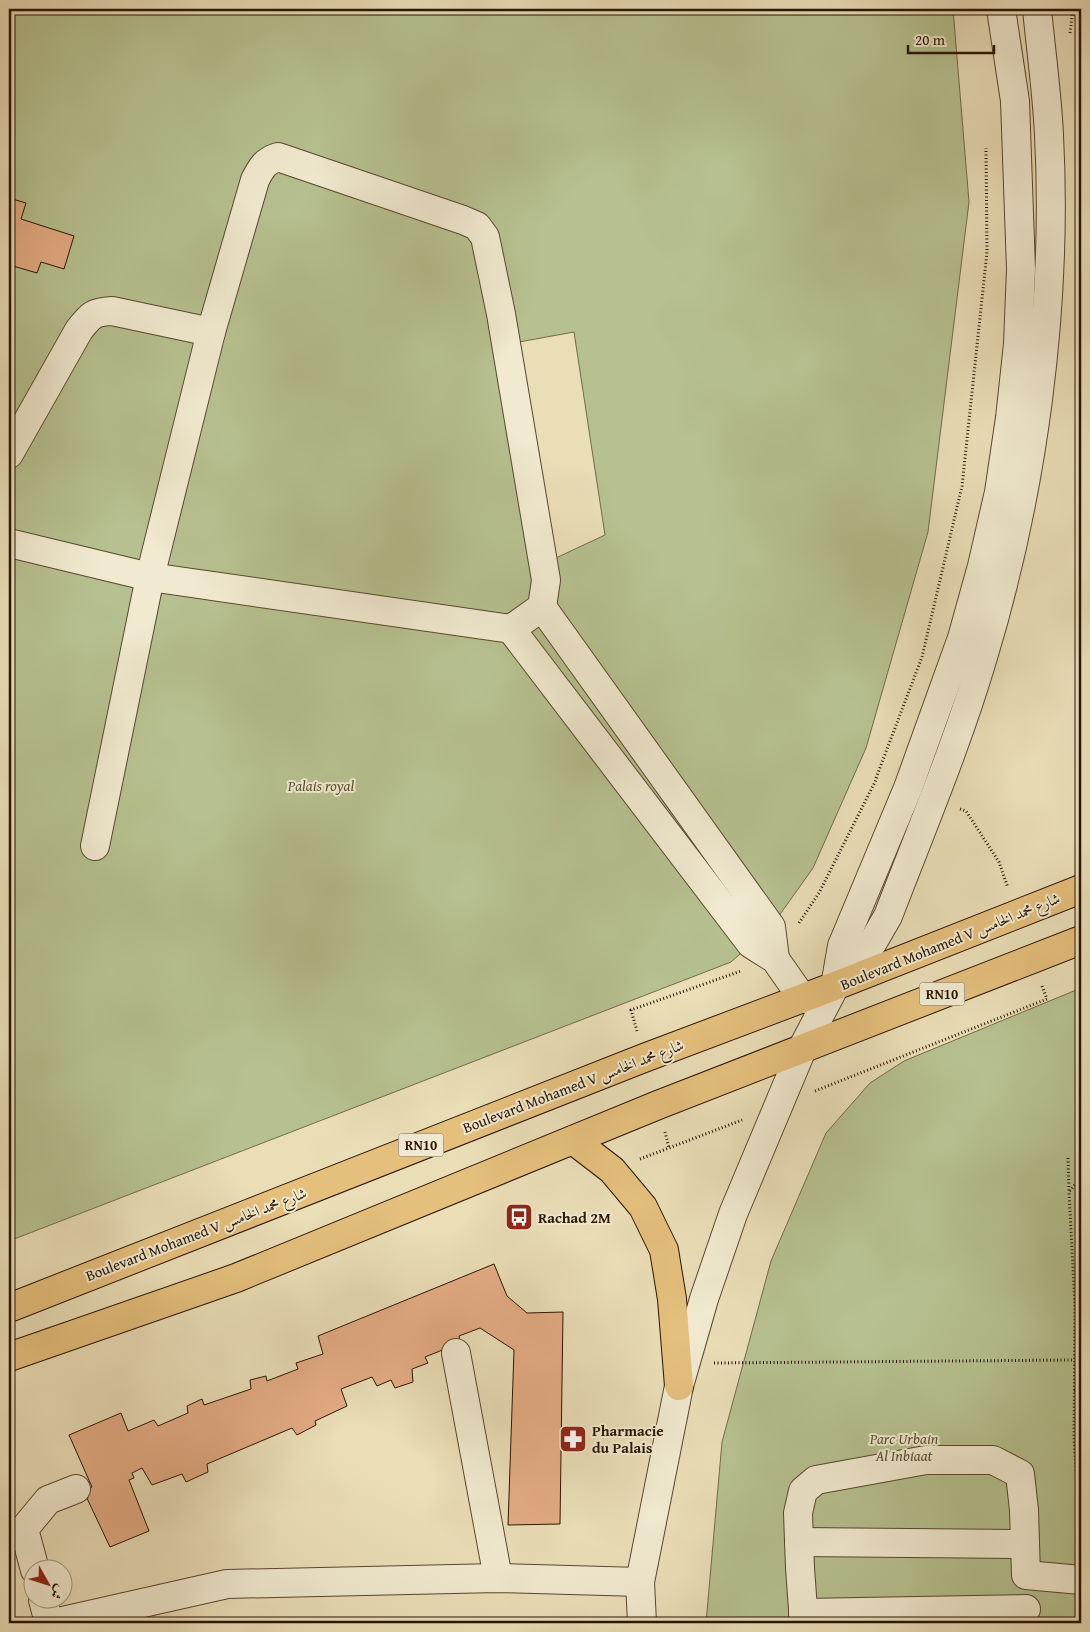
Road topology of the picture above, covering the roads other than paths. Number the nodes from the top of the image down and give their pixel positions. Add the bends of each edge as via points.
1 (1001, 9) edge
2 (1041, 15) edge
3 (211, 332) junction
4 (9, 454) edge
5 (9, 543) edge
6 (150, 577) junction
7 (542, 607) junction
8 (511, 629) junction
9 (95, 846) dead end
10 (1081, 889) edge
11 (1081, 940) edge
12 (775, 959) junction
13 (835, 986) junction
14 (803, 999) junction
15 (803, 1047) junction
16 (573, 1140) junction
17 (9, 1308) edge
18 (456, 1353) dead end
19 (9, 1357) edge
20 (682, 1375) junction
21 (76, 1489) dead end
22 (799, 1542) junction
23 (1025, 1544) junction
24 (32, 1560) edge
25 (1026, 1575) junction
26 (498, 1578) junction
27 (1081, 1580) edge
28 (640, 1582) junction
29 (46, 1610) edge
30 (1026, 1616) edge
31 (803, 1618) edge
32 (49, 1623) edge
33 (54, 1623) edge
34 (642, 1623) edge

1 - 13 street via 1015,101 1020,287 1018,344 998,492 962,638 908,788 842,946
2 - 13 street via 1049,134 1048,288 1032,438 1004,585 961,727 888,916 856,966
3 - 4 street via 112,311 97,312 79,330
3 - 6 street
3 - 7 street via 255,180 268,161 278,157 477,226 485,237 501,314 546,580
5 - 6 street
6 - 8 street
6 - 9 street
7 - 8 street
7 - 12 street via 771,926
8 - 12 street via 752,944
10 - 13 main road, Boulevard Mohamed V شارع محمد الخامس / RN10
11 - 15 main road, RN10
12 - 14 street
13 - 14 main road, Boulevard Mohamed V شارع محمد الخامس / RN10
13 - 15 street
14 - 17 main road, Boulevard Mohamed V شارع محمد الخامس / RN10 via 644,1058
15 - 16 main road, RN10
15 - 20 street via 733,1214
16 - 19 main road, RN10 via 236,1278
16 - 20 main road via 612,1170 643,1207 664,1250
18 - 26 street
20 - 28 street
21 - 24 street via 48,1500 24,1529
22 - 23 street
22 - 23 street via 798,1513 803,1491 816,1480 926,1460 993,1460 1020,1474
22 - 31 street
23 - 25 street
25 - 27 street
25 - 30 street
26 - 28 street
26 - 33 street via 227,1584
28 - 34 street
29 - 32 street
30 - 31 street

